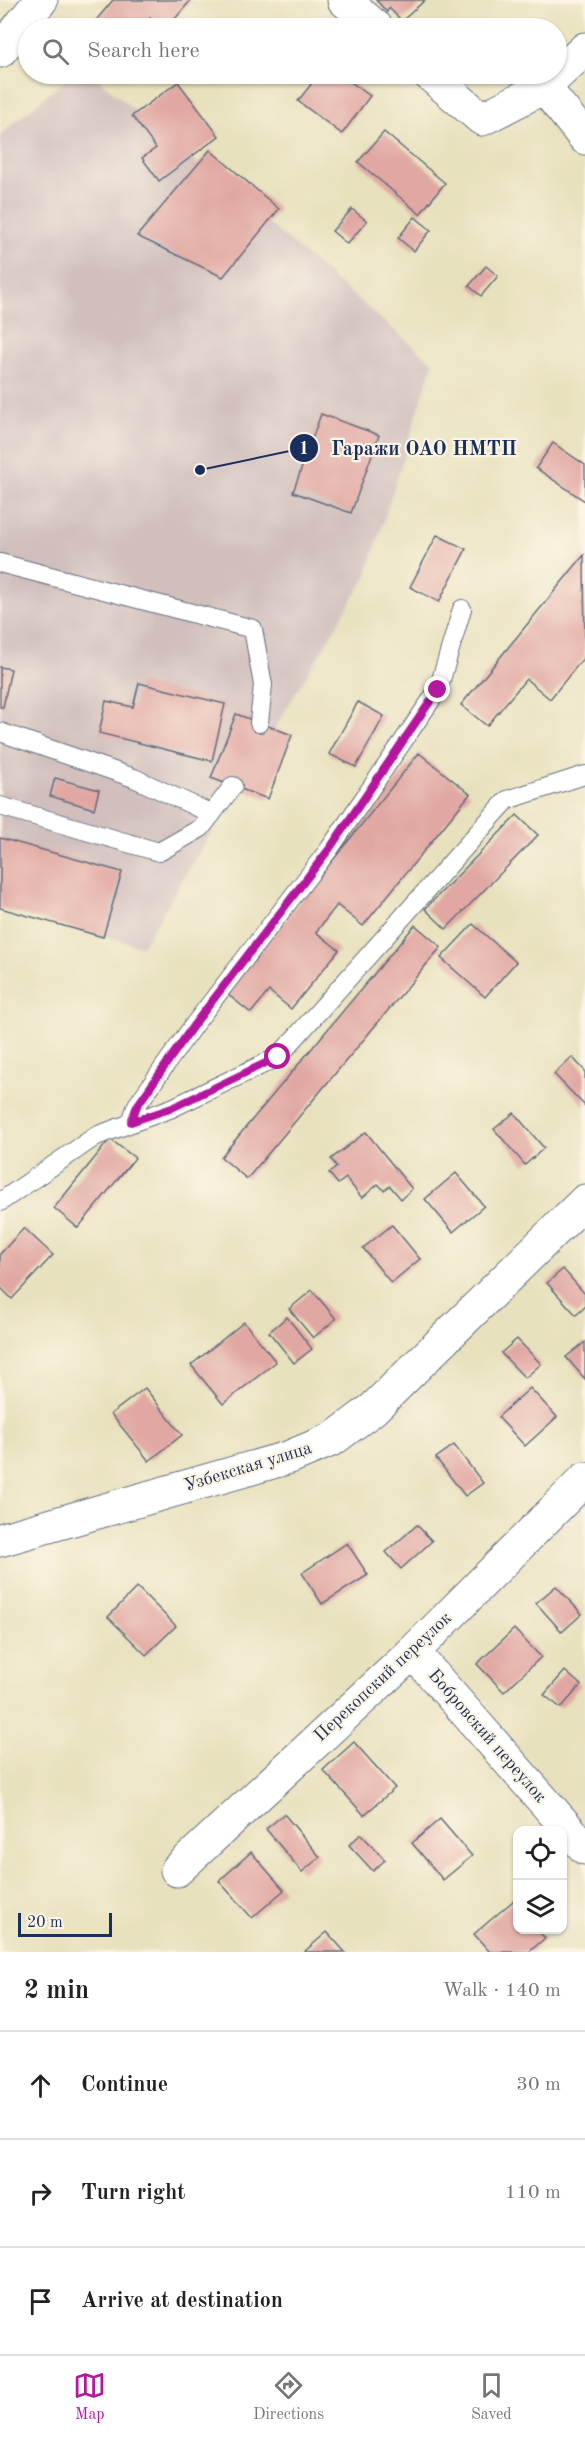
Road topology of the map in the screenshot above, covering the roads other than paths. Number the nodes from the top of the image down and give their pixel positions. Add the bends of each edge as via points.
1 (41, 0) edge
2 (344, 0) edge
3 (27, 18) edge
4 (365, 18) edge
5 (18, 29) edge
6 (585, 49) edge
7 (0, 51) edge
8 (567, 66) edge
9 (441, 84) edge
10 (547, 84) edge
11 (544, 87) junction
12 (585, 138) edge
13 (0, 563) edge
14 (462, 609) dead end
15 (259, 723) dead end
16 (0, 732) edge
17 (585, 775) edge
18 (233, 786) dead end
19 (0, 806) edge
20 (212, 814) junction
21 (131, 1122) junction
22 (585, 1201) edge
23 (0, 1202) edge
24 (585, 1479) edge
25 (1, 1540) edge
26 (413, 1652) junction
27 (585, 1848) edge
28 (177, 1870) dead end

1 - 3 street
2 - 4 street
5 - 7 street
6 - 8 street
9 - 11 street via 482,119
10 - 11 street
11 - 12 street
13 - 15 lane via 253,629 263,685
14 - 21 lane via 438,690 330,848 193,1026 137,1106
16 - 20 lane via 134,778
17 - 21 lane via 507,800 278,1057 172,1108
18 - 20 lane
19 - 20 lane via 159,852 201,828
21 - 23 lane via 96,1136
22 - 25 street, Узбекская улица via 373,1409 333,1439 290,1457
24 - 26 street, Перекопский переулок
26 - 27 street, Бобровский переулок
26 - 28 street, Перекопский переулок

